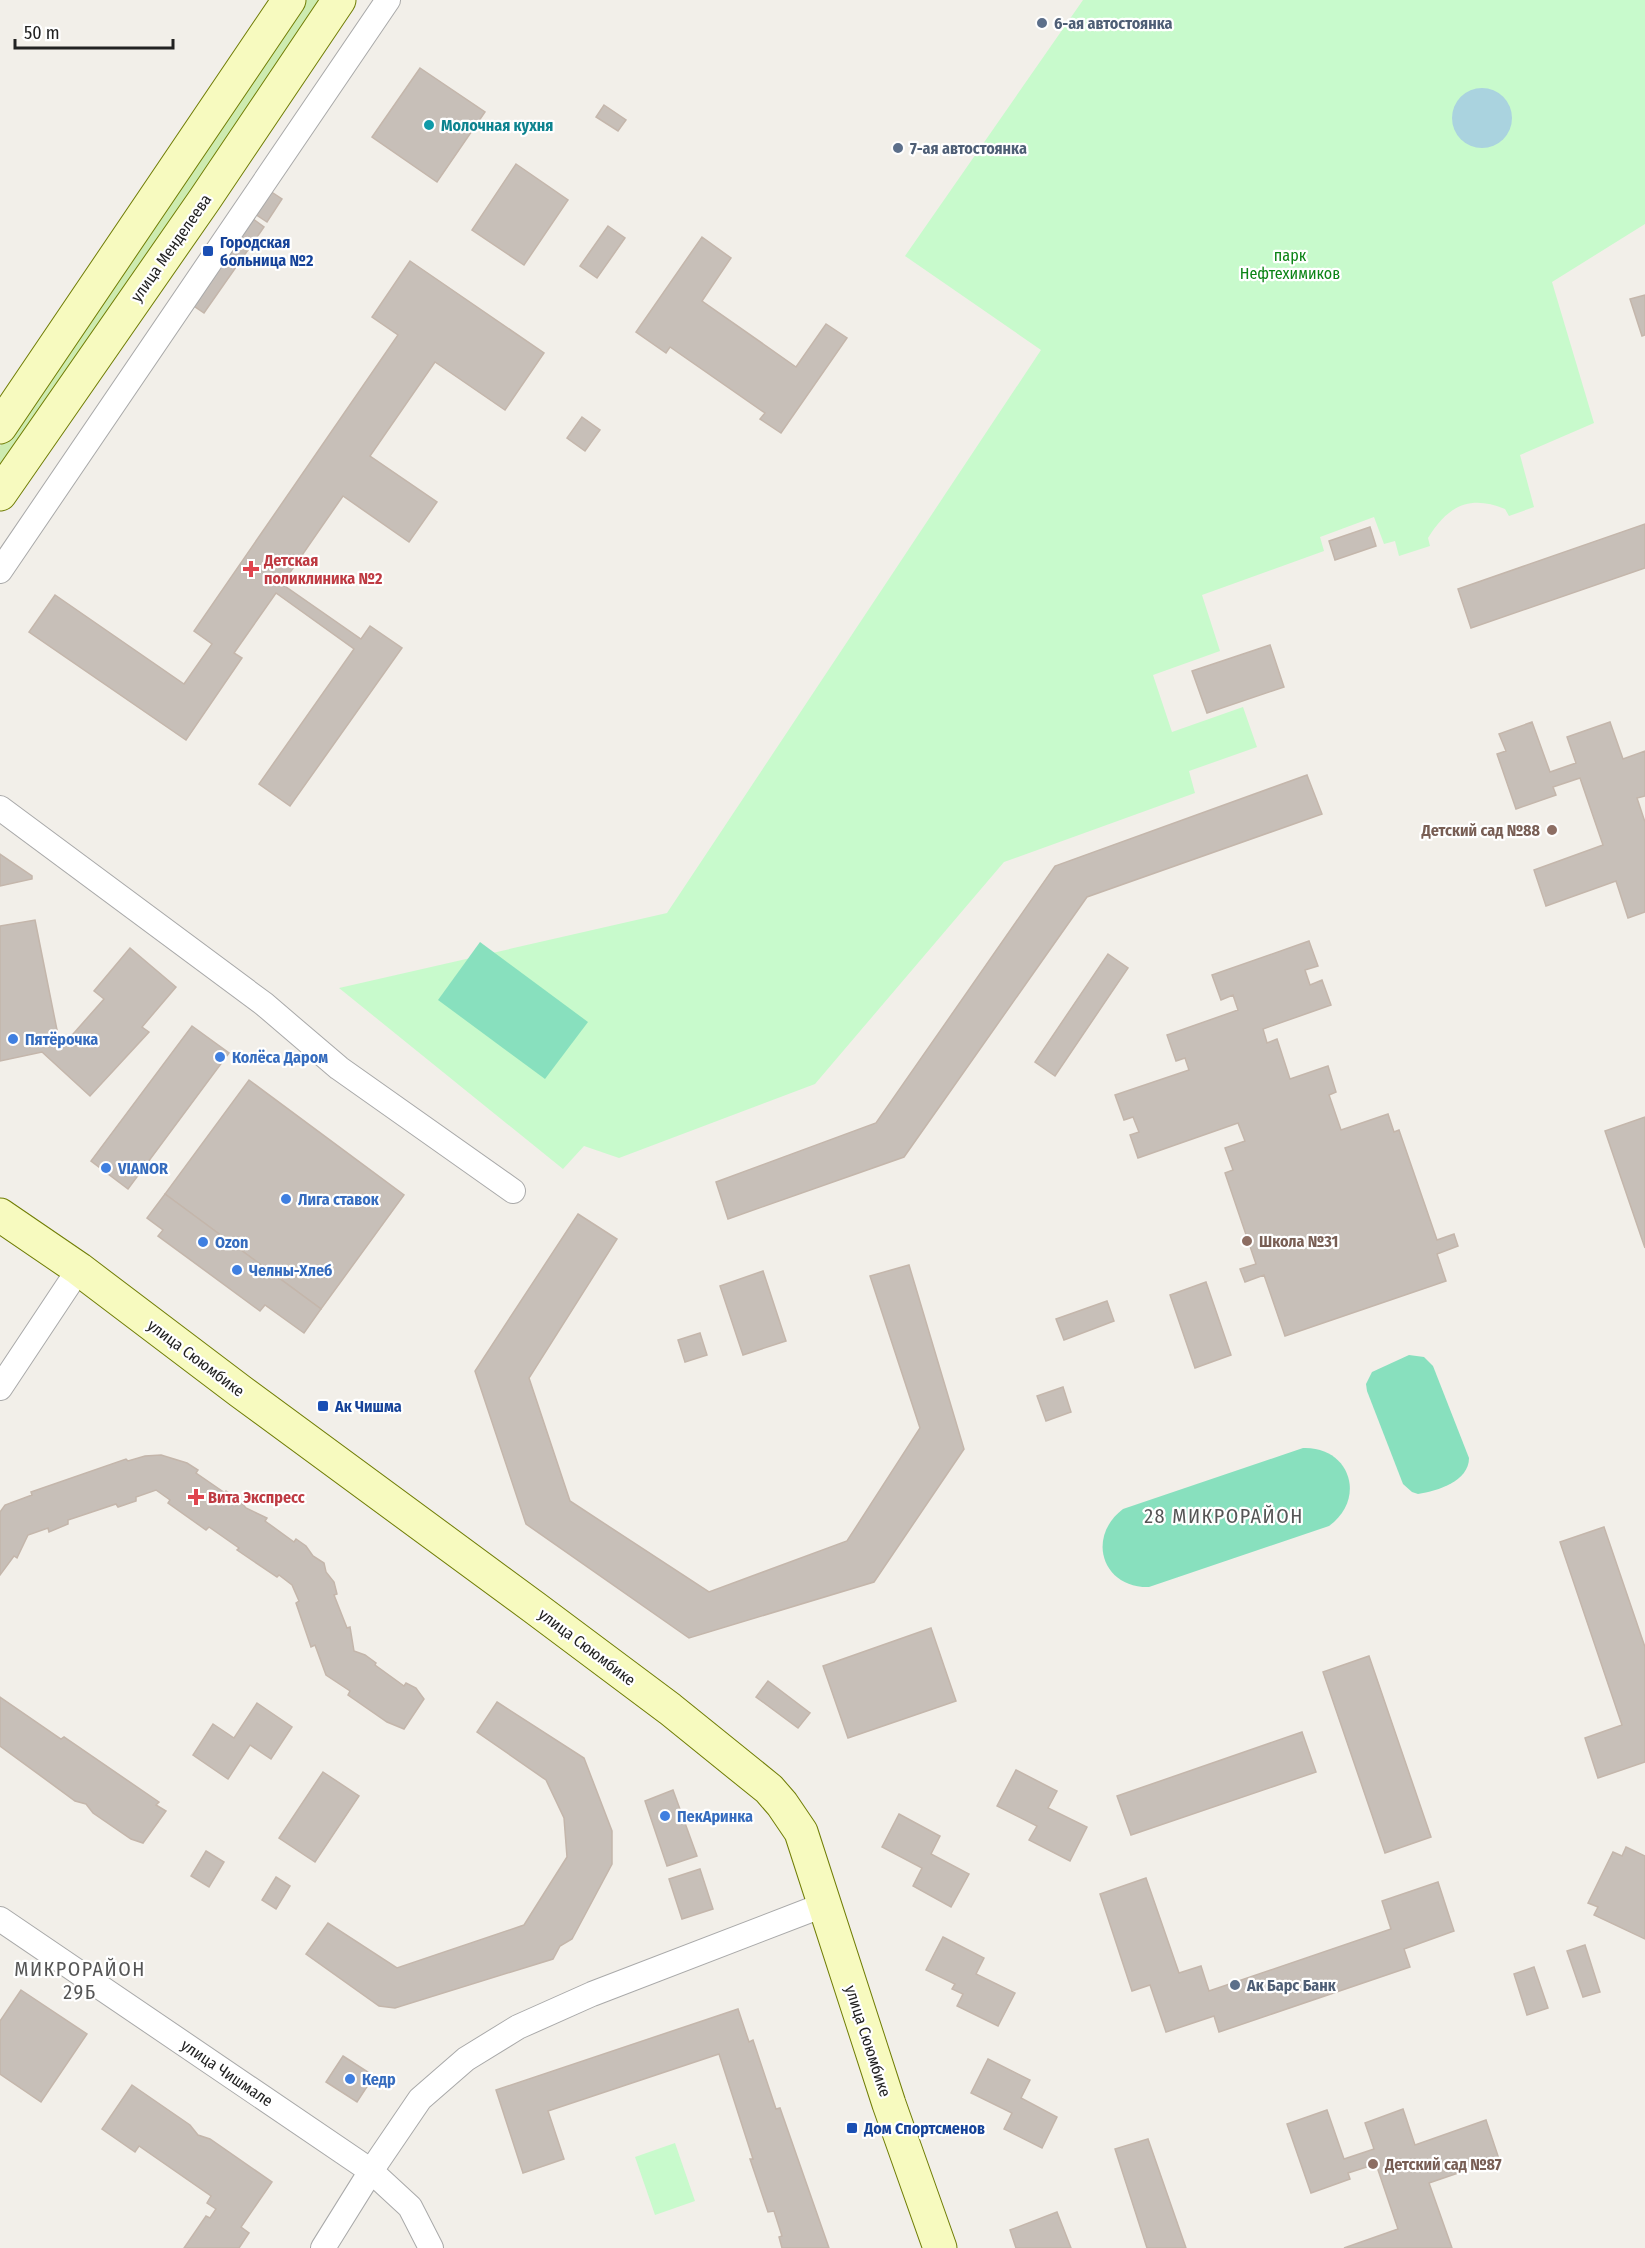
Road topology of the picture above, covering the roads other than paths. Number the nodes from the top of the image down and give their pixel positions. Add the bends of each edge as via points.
1 (289, 0) edge
2 (339, 0) edge
3 (388, 0) edge
4 (0, 427) edge
5 (0, 494) edge
6 (0, 571) edge
7 (0, 808) edge
8 (513, 1191) dead end
9 (2, 1215) edge
10 (79, 1269) junction
11 (0, 1388) edge
12 (825, 1904) junction
13 (0, 1918) edge
14 (371, 2171) junction
15 (322, 2248) edge
16 (431, 2248) edge
17 (940, 2248) edge

1 - 4 street
2 - 5 street, улица Менделеева
3 - 6 street
7 - 8 street via 264,1004 339,1068
9 - 10 street, улица Сююмбике
10 - 11 street
10 - 12 street, улица Сююмбике via 670,1709 770,1789 801,1832
12 - 14 street via 592,1994 518,2027 466,2059 420,2099
12 - 17 street, улица Сююмбике
13 - 14 street, улица Чишмале
14 - 15 street
14 - 16 street, улица Чишмале via 410,2207

